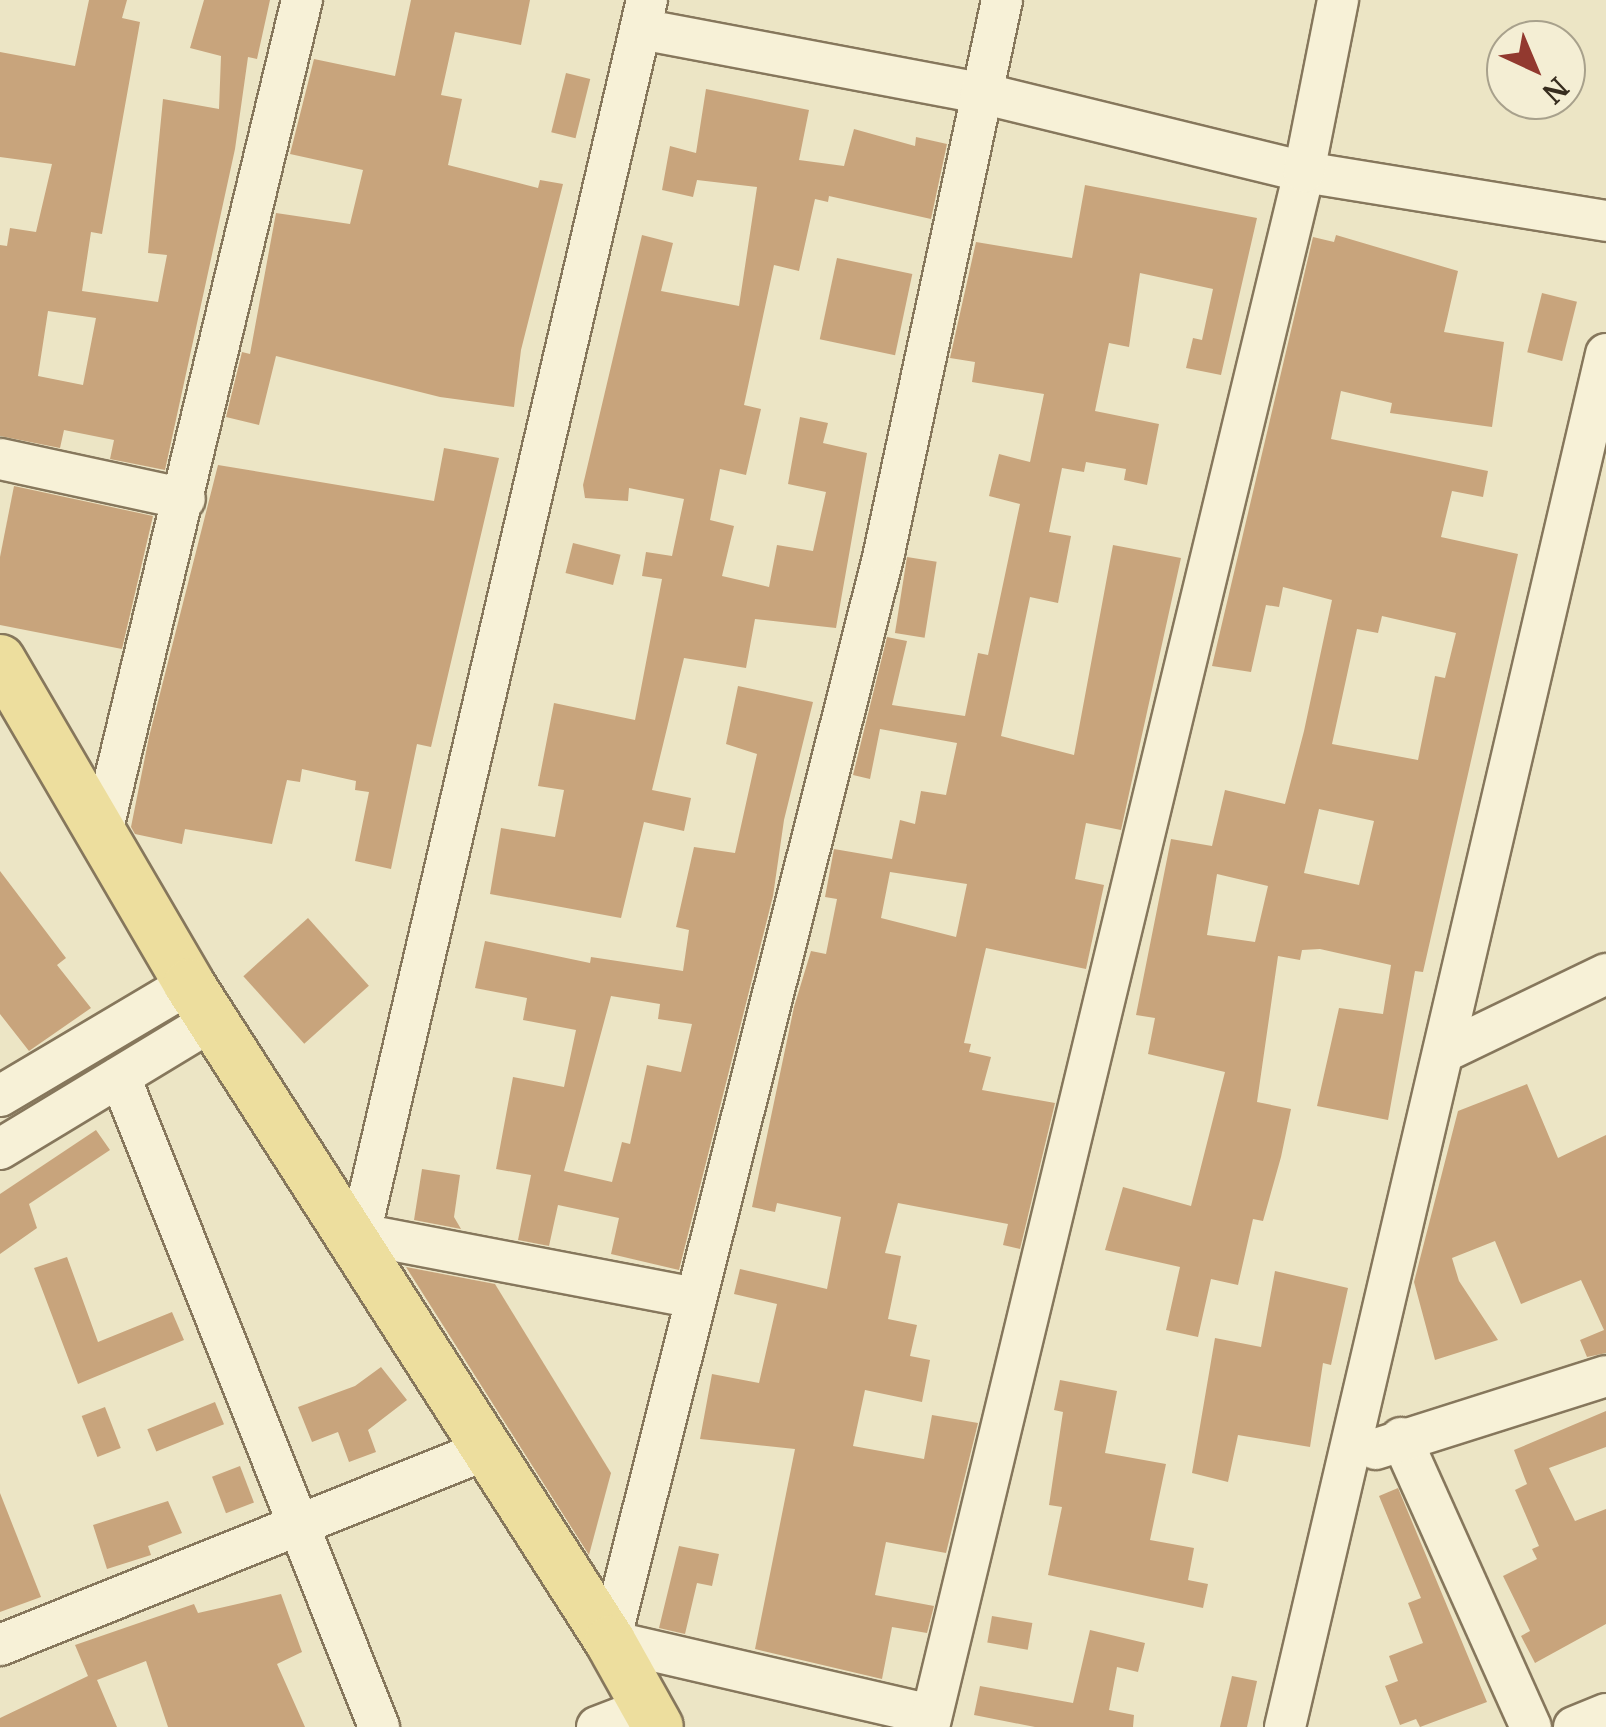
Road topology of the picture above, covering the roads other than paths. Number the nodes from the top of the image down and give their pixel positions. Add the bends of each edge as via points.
1 (302, 0) edge
2 (1002, 0) edge
3 (1338, 0) edge
4 (644, 14) edge
5 (981, 93) junction
6 (1304, 172) junction
7 (1606, 221) edge
8 (1606, 354) edge
9 (0, 459) edge
10 (1593, 466) edge
11 (185, 500) junction
12 (0, 660) edge
13 (102, 828) junction
14 (1606, 974) edge
15 (201, 1002) junction
16 (1444, 1052) junction
17 (120, 1077) junction
18 (0, 1096) edge
19 (0, 1150) edge
20 (356, 1237) junction
21 (696, 1298) junction
22 (1606, 1376) edge
23 (1401, 1438) junction
24 (486, 1450) junction
25 (1350, 1460) junction
26 (300, 1522) junction
27 (610, 1641) junction
28 (0, 1645) edge
29 (1606, 1714) edge
30 (652, 1717) edge
31 (930, 1721) edge
32 (380, 1727) edge
33 (597, 1727) edge
34 (1286, 1727) edge
35 (1531, 1727) edge
36 (1574, 1727) edge

1 - 11 street
2 - 5 street
3 - 6 street
4 - 5 street
4 - 20 street
5 - 6 street
5 - 21 street via 884,553
6 - 7 street
6 - 31 street
8 - 10 street
9 - 11 street
10 - 16 street
11 - 13 street
12 - 13 main road
13 - 15 main road
14 - 16 street
15 - 17 street
15 - 18 street
15 - 20 main road
16 - 25 street
17 - 19 street
17 - 26 street
20 - 21 street
20 - 24 main road
21 - 27 street
22 - 23 street
23 - 25 street
23 - 35 street
24 - 26 street
24 - 27 main road
25 - 34 street
26 - 28 street
26 - 32 street
27 - 30 main road
27 - 31 street
29 - 36 street
30 - 33 street

